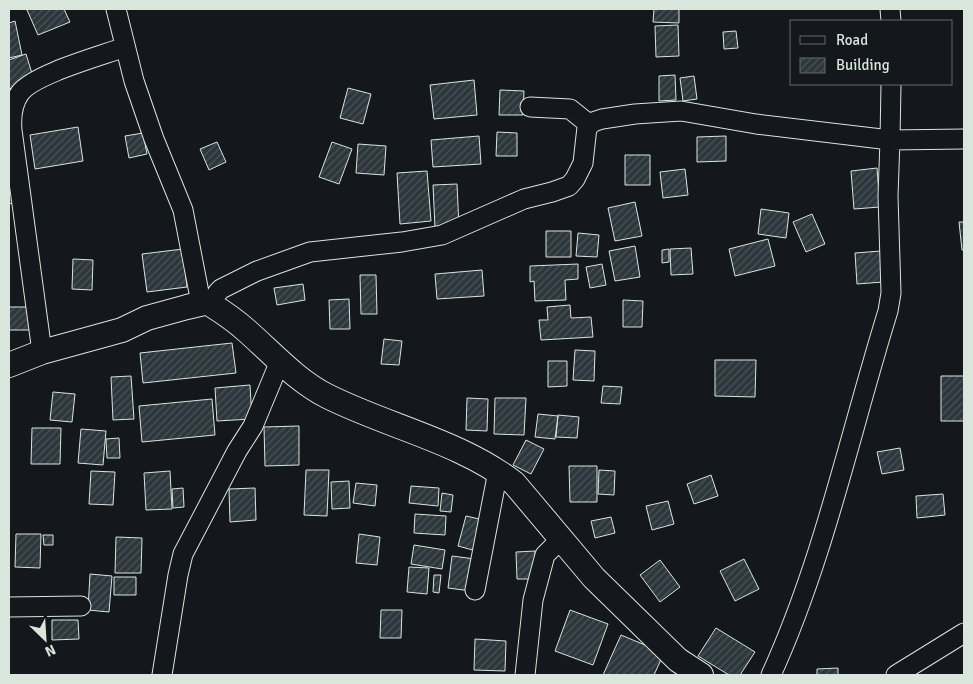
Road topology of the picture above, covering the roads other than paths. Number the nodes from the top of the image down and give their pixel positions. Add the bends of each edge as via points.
1 (116, 9) edge
2 (125, 47) junction
3 (891, 85) edge
4 (530, 107) dead end
5 (590, 125) junction
6 (964, 138) edge
7 (890, 140) junction
8 (206, 304) junction
9 (42, 352) junction
10 (280, 361) junction
11 (9, 365) edge
12 (498, 471) junction
13 (565, 542) junction
14 (475, 590) dead end
15 (81, 606) dead end
16 (9, 607) edge
17 (964, 633) edge
18 (162, 675) edge
19 (525, 675) edge
20 (700, 675) edge
21 (771, 675) edge
22 (896, 675) edge

1 - 2 street
2 - 8 street via 154,139 182,203
2 - 9 street via 67,67 25,87 13,108 12,130
3 - 7 street
4 - 5 street via 570,109
5 - 7 street via 602,119 681,111 756,124
5 - 8 street via 586,127 580,172 569,186 524,200 442,235 310,252 222,289
6 - 7 street
7 - 21 street via 891,293 888,311 803,596
8 - 9 street via 147,318 122,330
8 - 10 street via 234,320
9 - 11 street
10 - 12 street via 303,381 327,395 454,448
10 - 18 street via 253,426 183,554
12 - 13 street via 514,483
12 - 14 street
13 - 19 street via 545,555 534,600
13 - 20 street via 594,578 678,660
15 - 16 street
17 - 22 street

